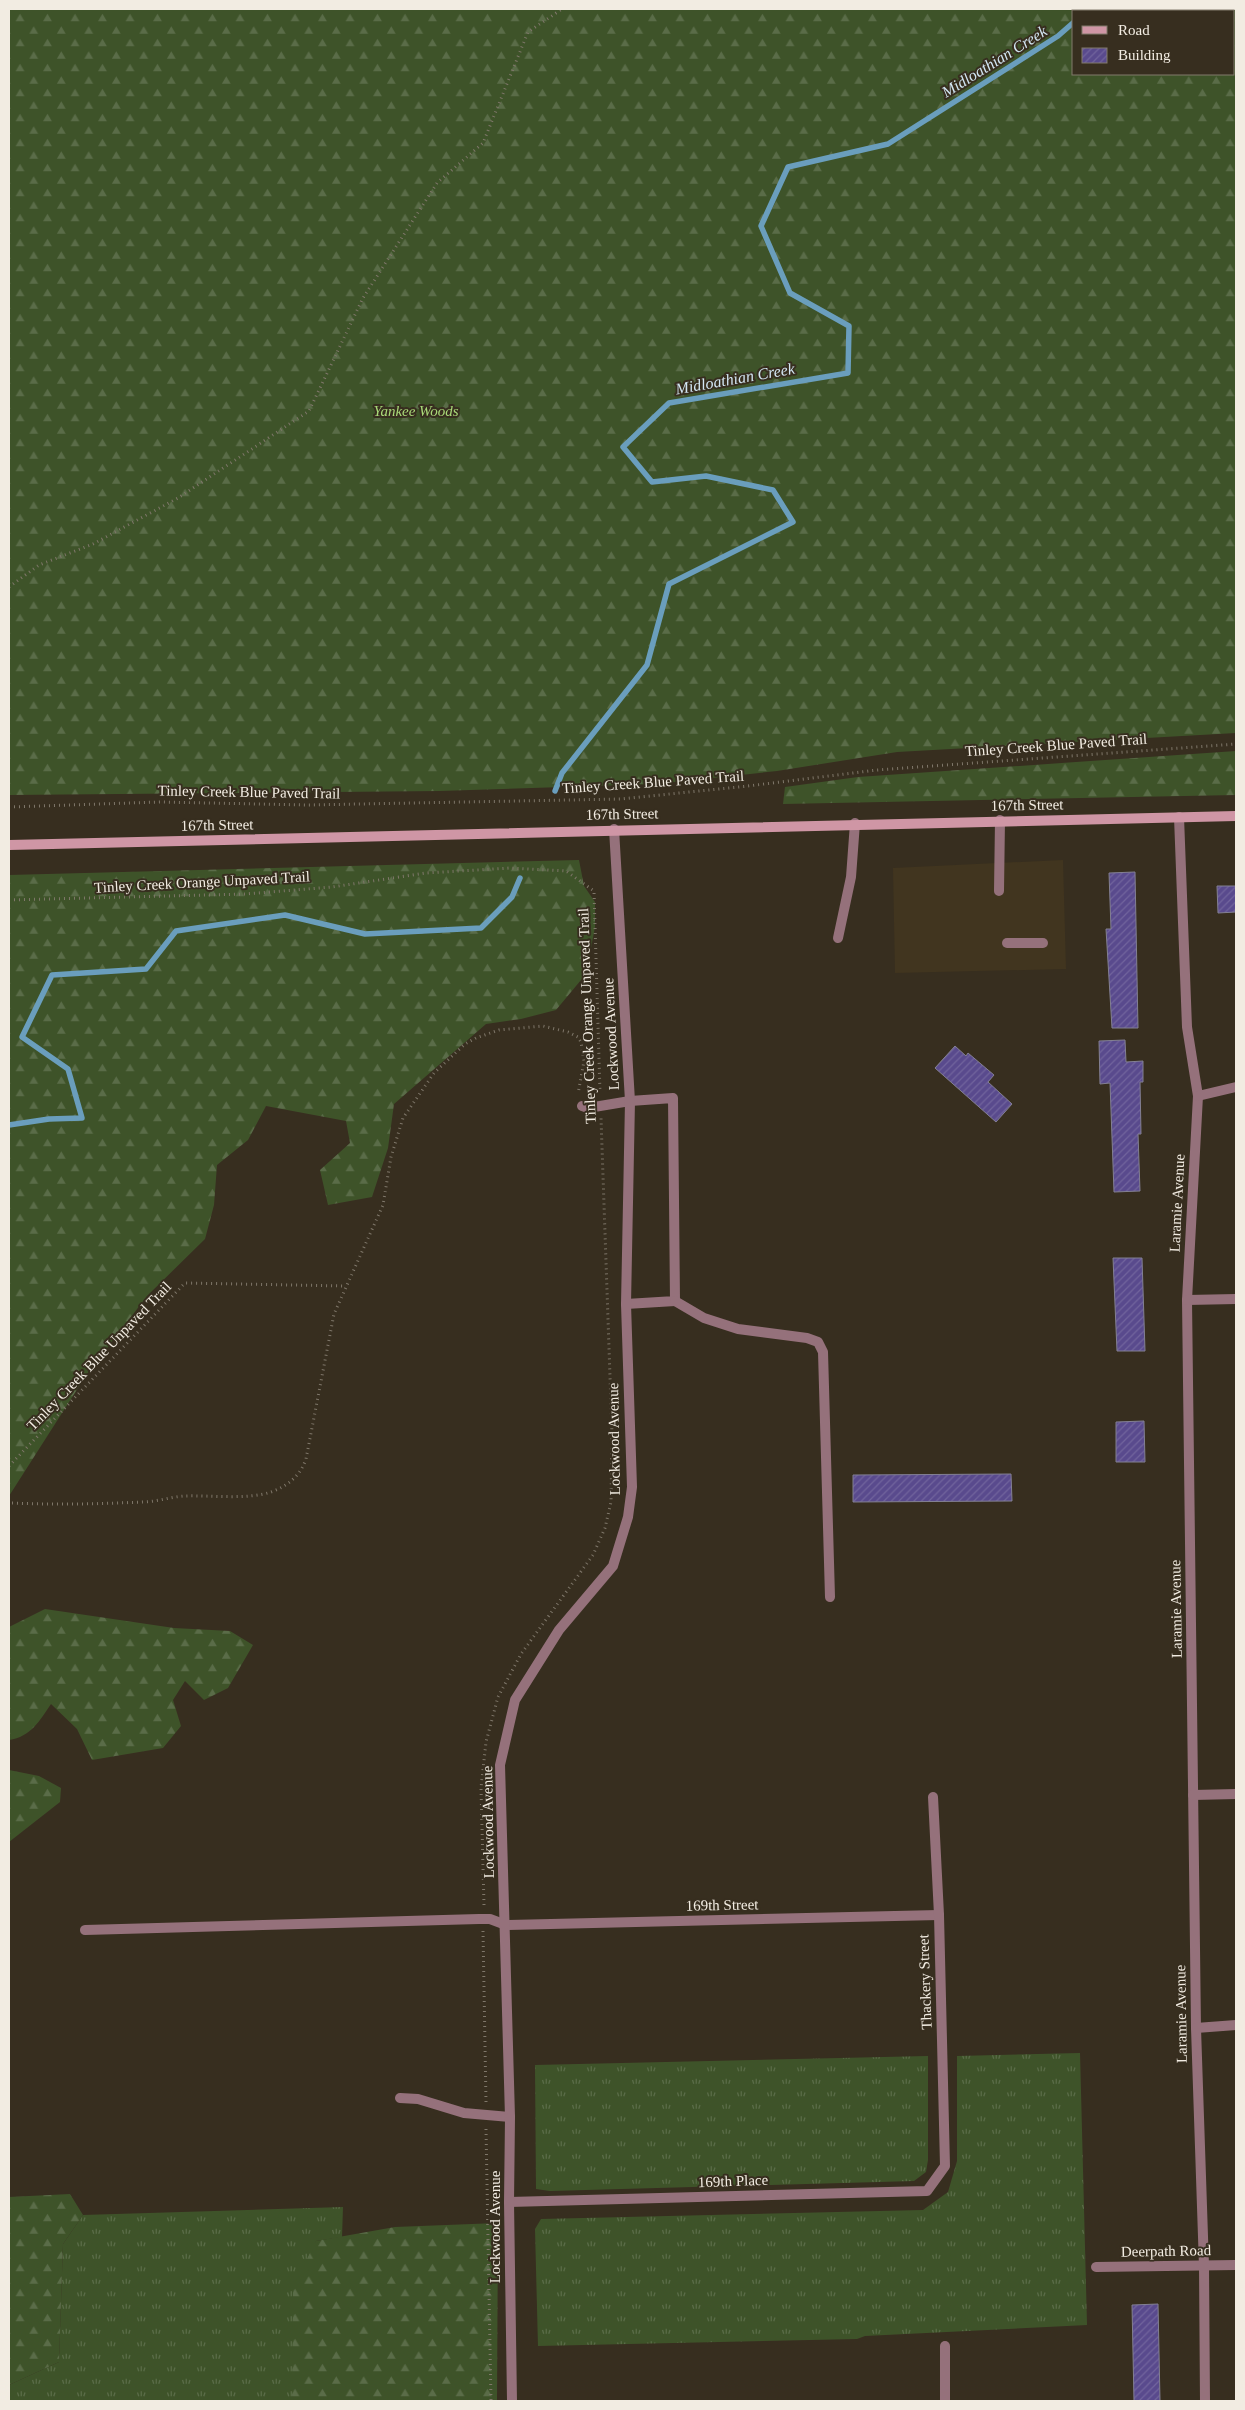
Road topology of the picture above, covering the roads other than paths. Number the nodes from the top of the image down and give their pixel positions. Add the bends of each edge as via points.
1 (1236, 816) edge
2 (1179, 817) junction
3 (1000, 820) junction
4 (854, 823) junction
5 (614, 829) junction
6 (9, 845) edge
7 (999, 891) dead end
8 (838, 938) dead end
9 (1007, 943) dead end
10 (1043, 943) dead end
11 (1236, 1086) edge
12 (1198, 1096) junction
13 (630, 1101) junction
14 (582, 1106) road end
15 (1236, 1299) edge
16 (1187, 1300) junction
17 (675, 1301) junction
18 (626, 1304) junction
19 (830, 1597) dead end
20 (1193, 1794) junction
21 (1236, 1794) edge
22 (933, 1797) dead end
23 (938, 1914) junction
24 (506, 1925) junction
25 (85, 1930) dead end
26 (1236, 2025) edge
27 (1196, 2028) junction
28 (400, 2098) dead end
29 (510, 2117) junction
30 (945, 2166) joint
31 (509, 2202) junction
32 (1204, 2266) junction
33 (1236, 2266) edge
34 (1096, 2267) dead end
35 (945, 2346) dead end
36 (512, 2401) edge
37 (945, 2401) edge
38 (1205, 2401) edge

1 - 2 main road, 167th Street
2 - 3 main road, 167th Street
2 - 12 street, Laramie Avenue via 1187,1027
3 - 4 main road, 167th Street
3 - 7 street
4 - 5 main road, 167th Street
4 - 8 street via 851,877
5 - 6 main road, 167th Street
5 - 13 street, Lockwood Avenue
9 - 10 street
11 - 12 street
12 - 16 street, Laramie Avenue
13 - 14 street via 588,1108
13 - 17 street via 673,1098
13 - 18 street, Lockwood Avenue
15 - 16 street
16 - 20 street, Laramie Avenue
17 - 18 street
17 - 19 street via 704,1318 738,1329 818,1342 823,1352
18 - 24 street, Lockwood Avenue via 632,1487 628,1517 613,1566 559,1630 515,1700 500,1765
20 - 21 street
20 - 27 street, Laramie Avenue
22 - 23 street, Thackery Street
23 - 24 street, 169th Street
23 - 30 street, Thackery Street
24 - 25 street, 169th Street via 479,1919
24 - 29 street, Lockwood Avenue
26 - 27 street
27 - 32 street, Laramie Avenue
28 - 29 street via 418,2099 464,2113
29 - 31 street, Lockwood Avenue
30 - 31 street, 169th Place via 927,2190
31 - 36 street, Lockwood Avenue
32 - 33 street, Deerpath Road
32 - 34 street, Deerpath Road
32 - 38 street, Laramie Avenue
35 - 37 street

